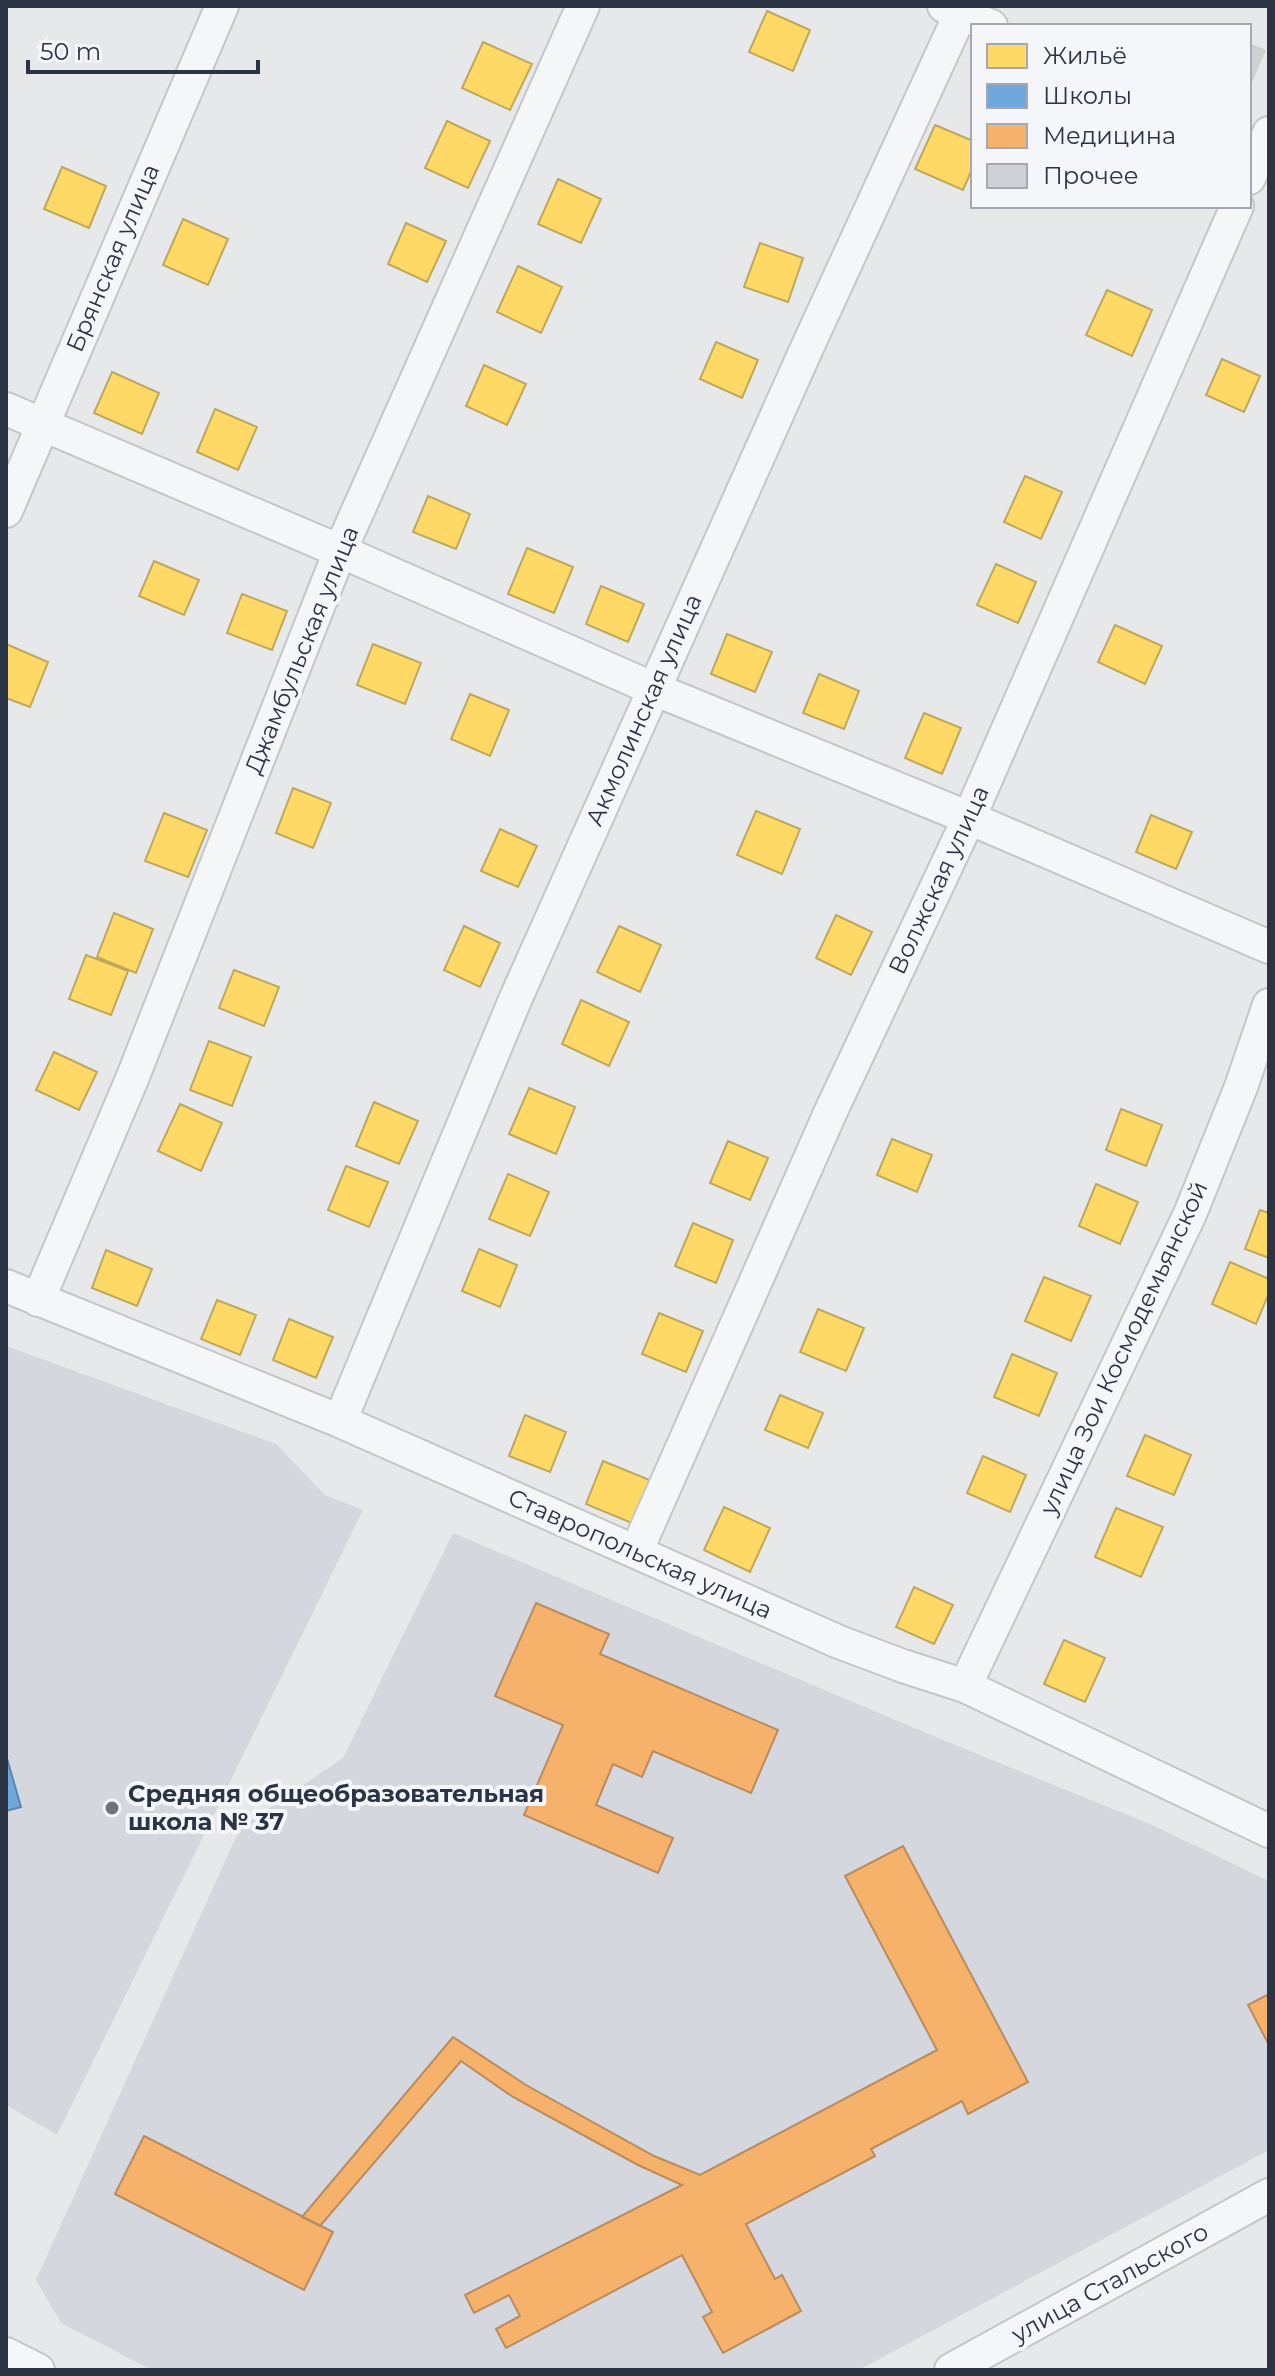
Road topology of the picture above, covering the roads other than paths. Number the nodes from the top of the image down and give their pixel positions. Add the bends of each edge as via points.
1 (222, 6) edge
2 (583, 6) edge
3 (956, 8) edge
4 (987, 24) edge
5 (1263, 139) edge
6 (1251, 172) edge
7 (1236, 208) edge
8 (6, 409) edge
9 (42, 425) junction
10 (6, 511) edge
11 (340, 551) junction
12 (654, 689) junction
13 (969, 818) junction
14 (1269, 947) edge
15 (1269, 1005) edge
16 (6, 1286) edge
17 (38, 1300) junction
18 (340, 1421) junction
19 (636, 1552) junction
20 (965, 1686) junction
21 (1269, 1831) edge
22 (1269, 2195) edge
23 (6, 2354) edge
24 (38, 2370) edge
25 (951, 2370) edge

1 - 9 street, Брянская улица
2 - 11 street, Джамбульская улица
3 - 4 street
3 - 12 street, Акмолинская улица
5 - 6 street
7 - 13 street, Волжская улица
8 - 9 street
9 - 10 street, Брянская улица
9 - 11 street
11 - 12 street
11 - 17 street, Джамбульская улица via 132,1079
12 - 13 street
12 - 18 street, Акмолинская улица via 515,1000
13 - 14 street
13 - 19 street, Волжская улица via 831,1111
15 - 20 street, улица Зои Космодемьянской via 1190,1214
16 - 17 street, Ставропольская улица
17 - 18 street, Ставропольская улица
18 - 19 street, Ставропольская улица
19 - 20 street, Ставропольская улица via 839,1642
20 - 21 street, Ставропольская улица
22 - 25 street, улица Стальского
23 - 24 street

